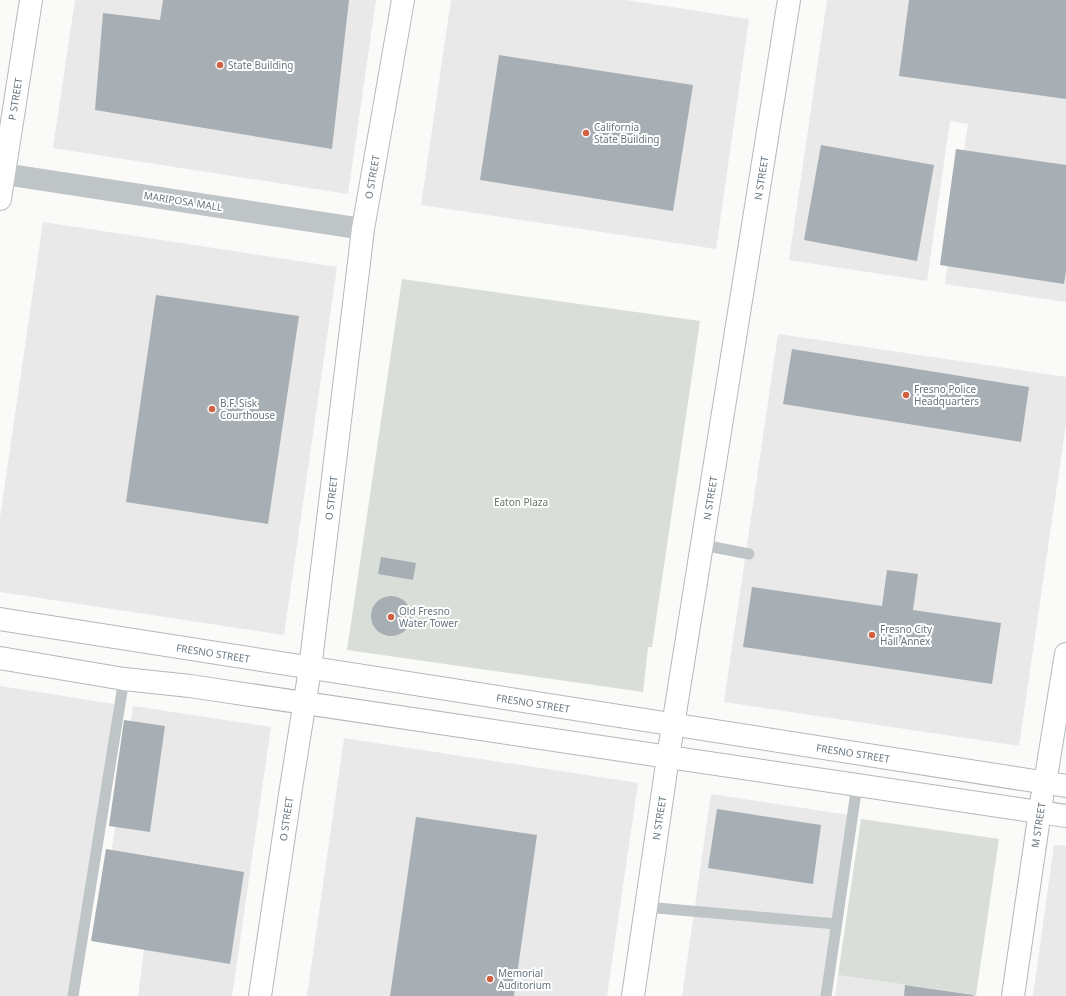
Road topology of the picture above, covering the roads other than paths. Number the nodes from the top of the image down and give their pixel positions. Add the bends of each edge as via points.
1 (31, 0) edge
2 (403, 0) edge
3 (789, 0) edge
4 (4, 174) junction
5 (0, 199) edge
6 (363, 229) junction
7 (703, 545) junction
8 (749, 554) dead end
9 (0, 619) edge
10 (1066, 654) edge
11 (0, 658) edge
12 (310, 669) junction
13 (124, 679) junction
14 (306, 703) junction
15 (674, 725) junction
16 (668, 757) junction
17 (1045, 783) junction
18 (857, 785) junction
19 (1066, 786) edge
20 (1040, 812) junction
21 (1066, 816) edge
22 (646, 907) junction
23 (836, 924) junction
24 (73, 996) edge
25 (260, 996) edge
26 (633, 996) edge
27 (826, 996) edge
28 (1013, 996) edge

1 - 4 main road, P STREET
2 - 6 main road, O STREET
3 - 7 main road, N STREET
4 - 5 main road, P STREET
4 - 6 street, MARIPOSA MALL
6 - 12 main road, O STREET
7 - 8 lane
7 - 15 main road, N STREET
9 - 12 main road, FRESNO STREET
10 - 17 main road, M STREET
11 - 13 main road
12 - 14 main road, O STREET
12 - 15 main road, FRESNO STREET
13 - 14 main road
13 - 24 lane
14 - 16 main road
14 - 25 main road, O STREET
15 - 16 main road, N STREET
15 - 17 main road, FRESNO STREET
16 - 18 main road
16 - 22 main road, N STREET
17 - 19 main road, FRESNO STREET
17 - 20 main road, M STREET
18 - 20 main road
18 - 23 lane
20 - 21 main road
20 - 28 main road, M STREET
22 - 23 lane
22 - 26 main road, N STREET
23 - 27 lane

